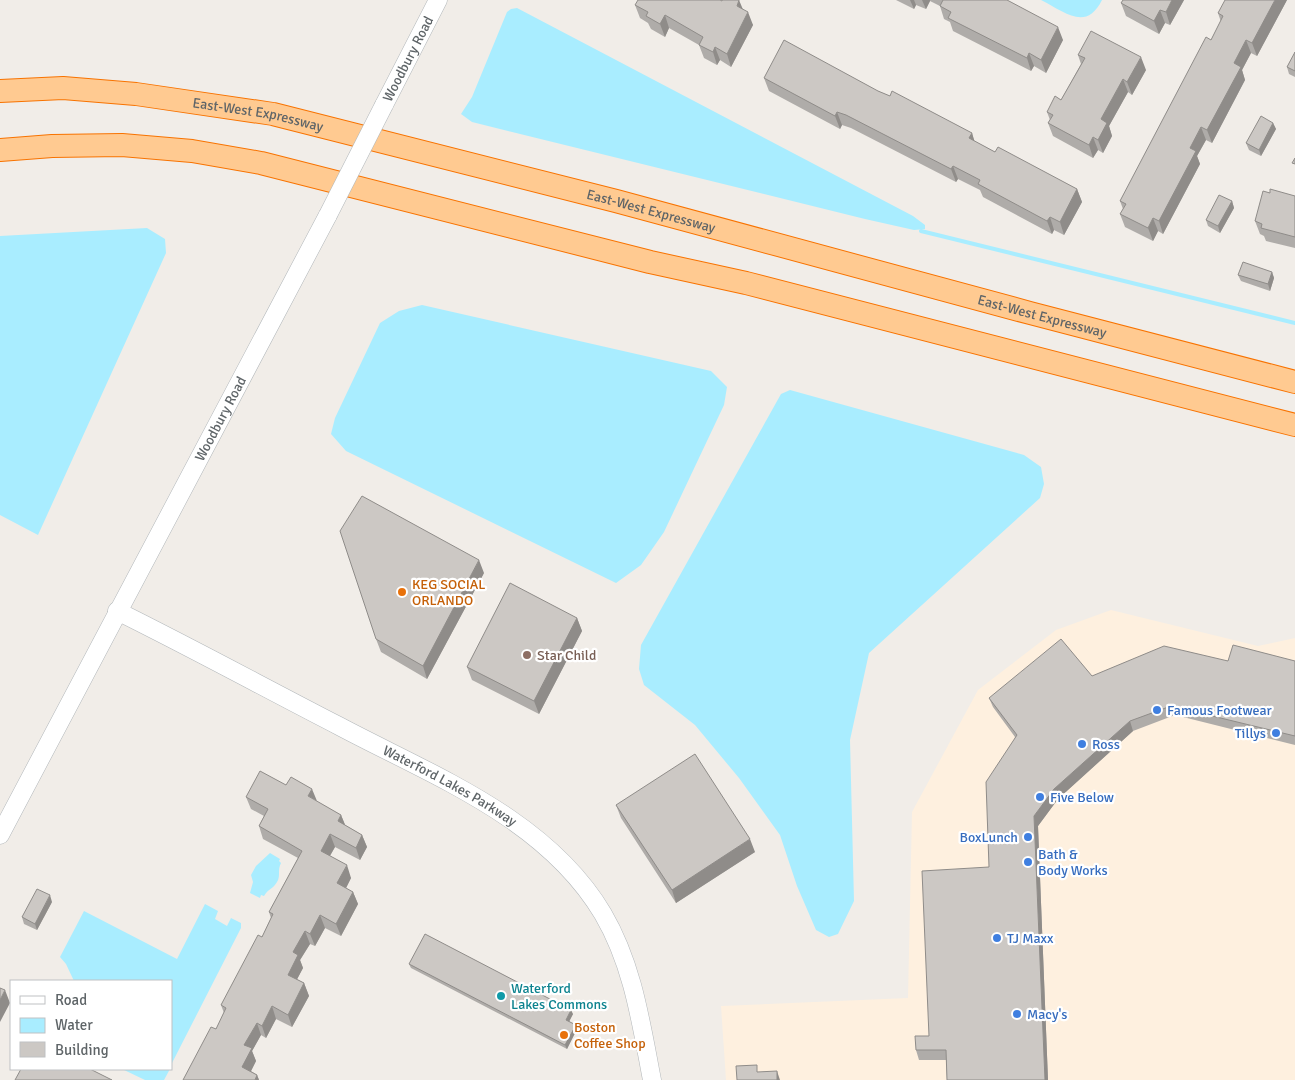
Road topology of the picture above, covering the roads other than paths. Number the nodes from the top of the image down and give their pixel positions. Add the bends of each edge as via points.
1 (438, 0) edge
2 (0, 91) edge
3 (0, 150) edge
4 (1295, 382) edge
5 (1295, 425) edge
6 (117, 611) junction
7 (0, 835) edge
8 (652, 1080) edge

1 - 6 street, Woodbury Road, bridge via 328,215
2 - 4 highway, East-West Expressway via 63,88 136,94 273,114 598,196
3 - 5 highway via 122,145 192,151 253,161 746,283
6 - 7 street, Woodbury Road
6 - 8 street, Waterford Lakes Parkway via 458,789 514,821 544,844 580,882 610,927 630,979

